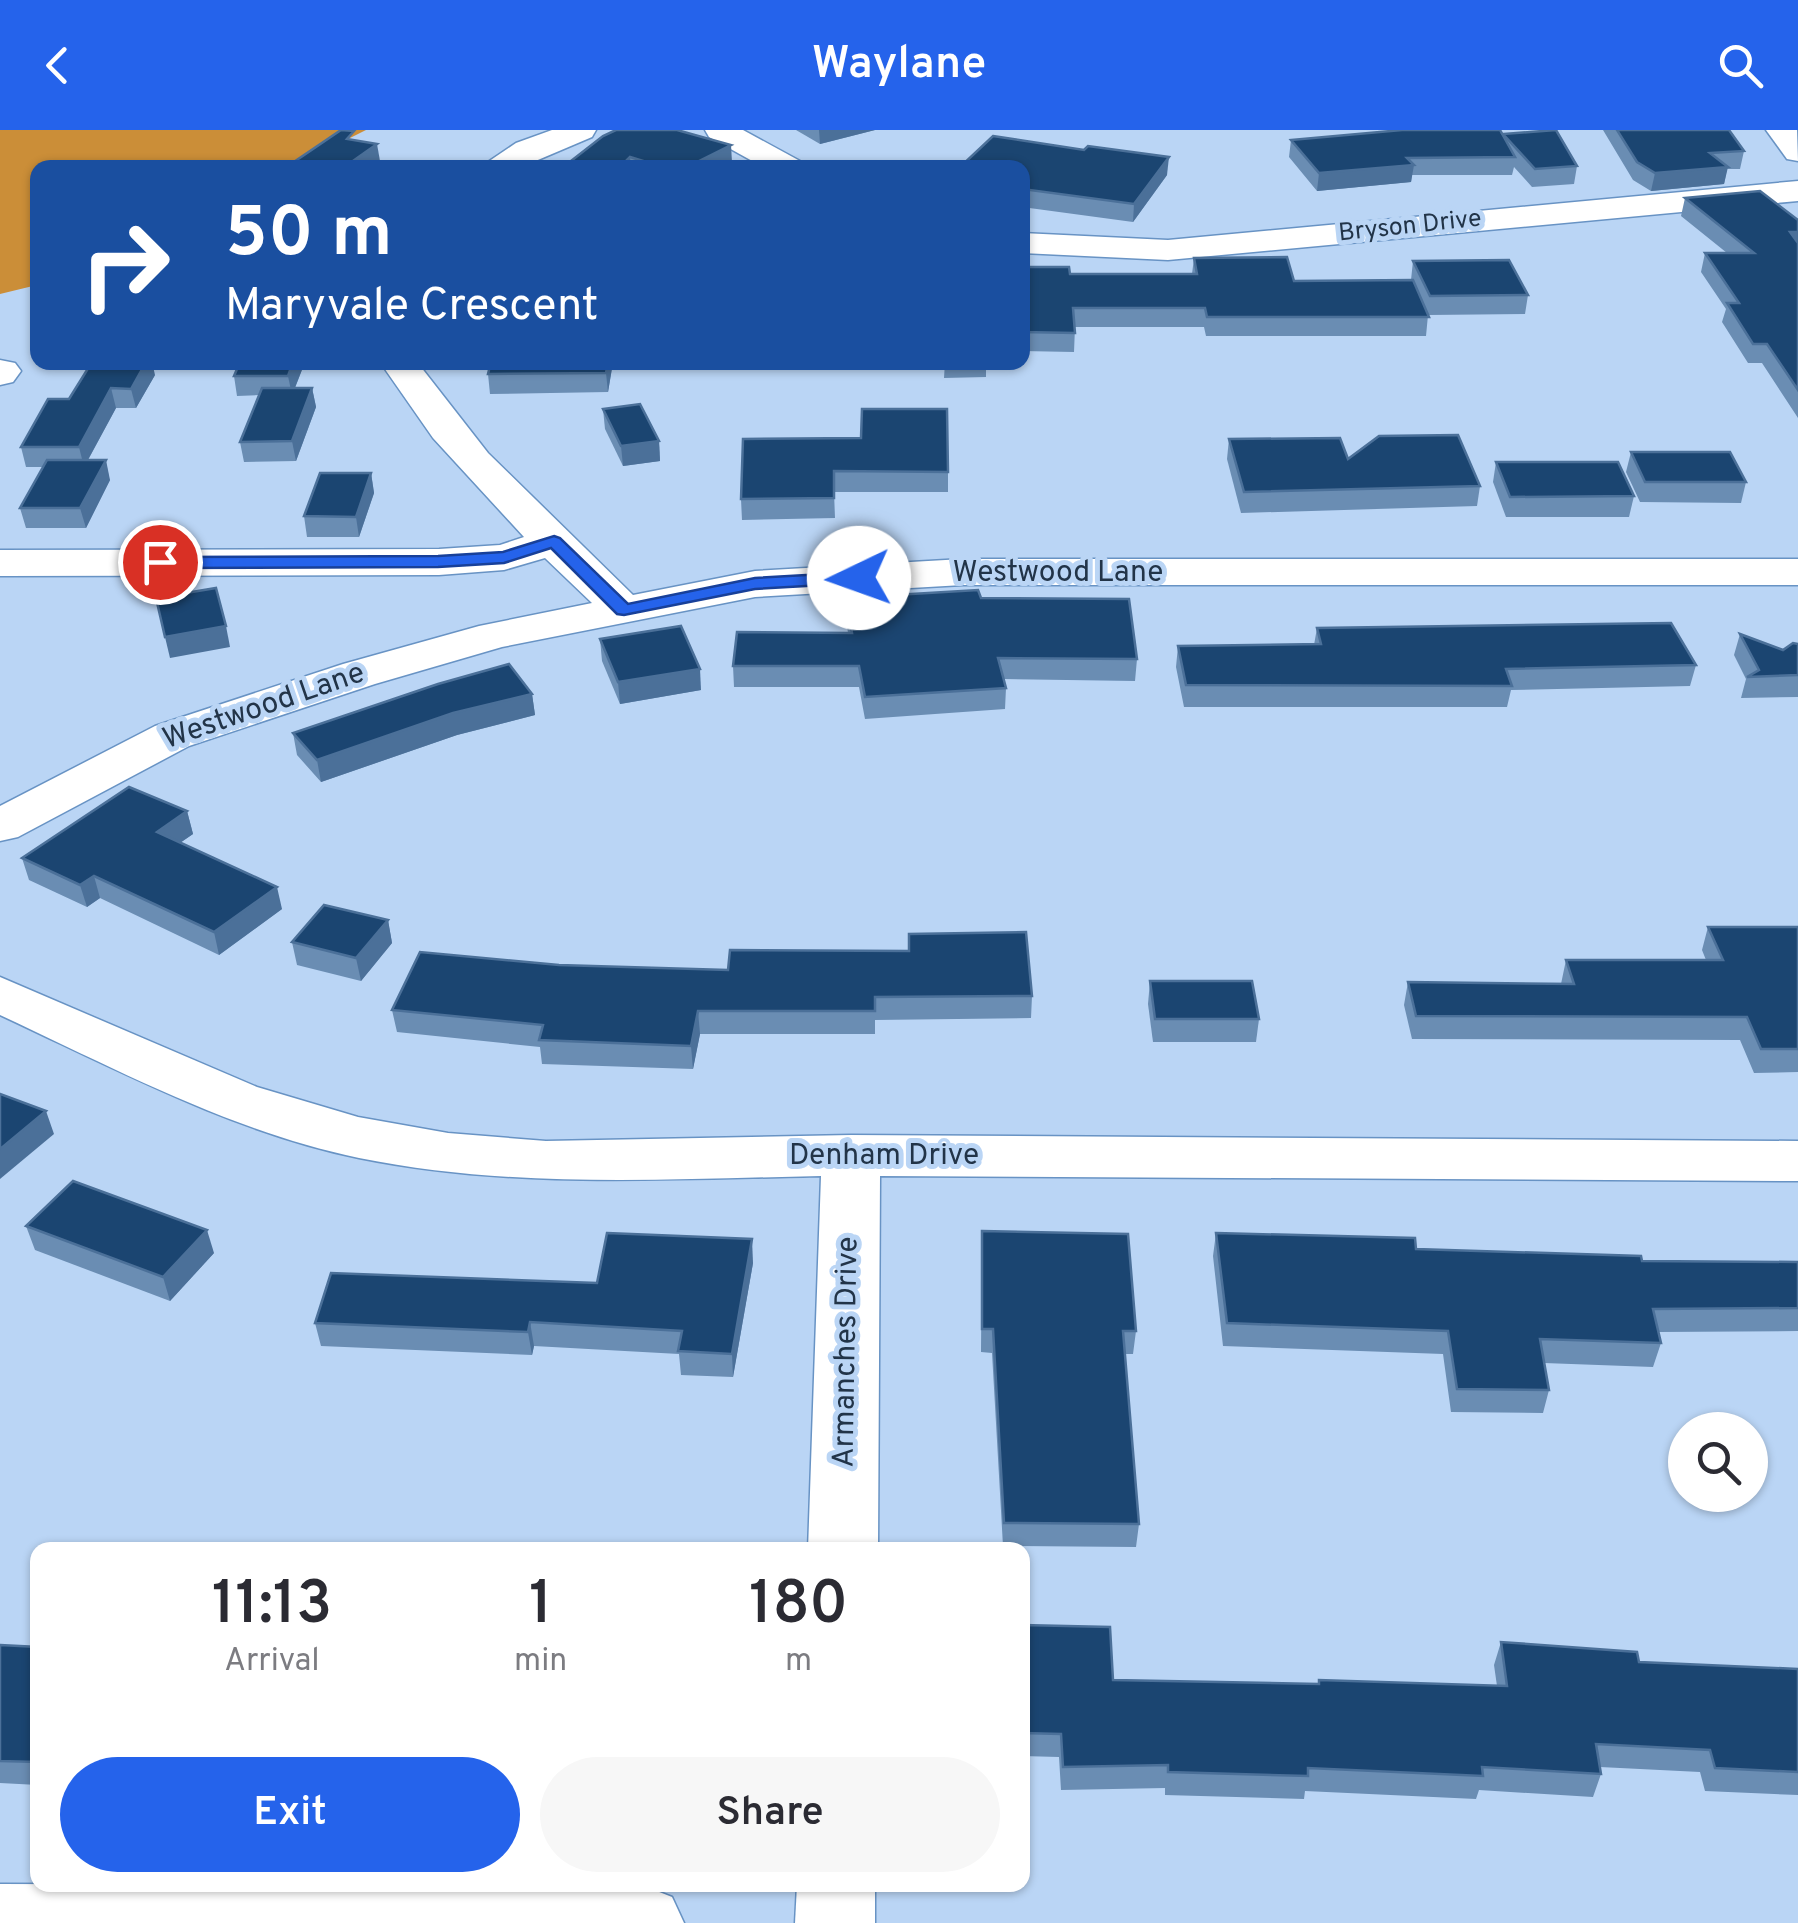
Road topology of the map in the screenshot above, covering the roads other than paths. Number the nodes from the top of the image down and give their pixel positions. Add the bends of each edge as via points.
1 (581, 130) edge
2 (720, 130) edge
3 (1780, 130) edge
4 (1798, 152) edge
5 (510, 160) edge
6 (774, 160) edge
7 (1798, 191) edge
8 (1030, 243) edge
9 (404, 370) edge
10 (554, 541) junction
11 (0, 563) edge
12 (1798, 572) edge
13 (624, 610) junction
14 (0, 826) edge
15 (0, 994) edge
16 (851, 1155) junction
17 (1798, 1162) edge
18 (843, 1542) edge
19 (836, 1892) edge
20 (0, 1921) edge
21 (644, 1923) edge
22 (835, 1923) edge

1 - 5 street
2 - 6 street
3 - 4 street
7 - 8 street, Bryson Drive via 1168,250
9 - 10 street via 433,412
10 - 11 street via 504,557 438,562
10 - 13 street
12 - 13 street, Westwood Lane via 963,572 755,584
13 - 14 street, Westwood Lane via 495,635 172,736
15 - 16 street, Denham Drive via 237,1101 356,1137 546,1161
16 - 17 street, Denham Drive
16 - 18 street, Armanches Drive
19 - 22 street
20 - 21 street

